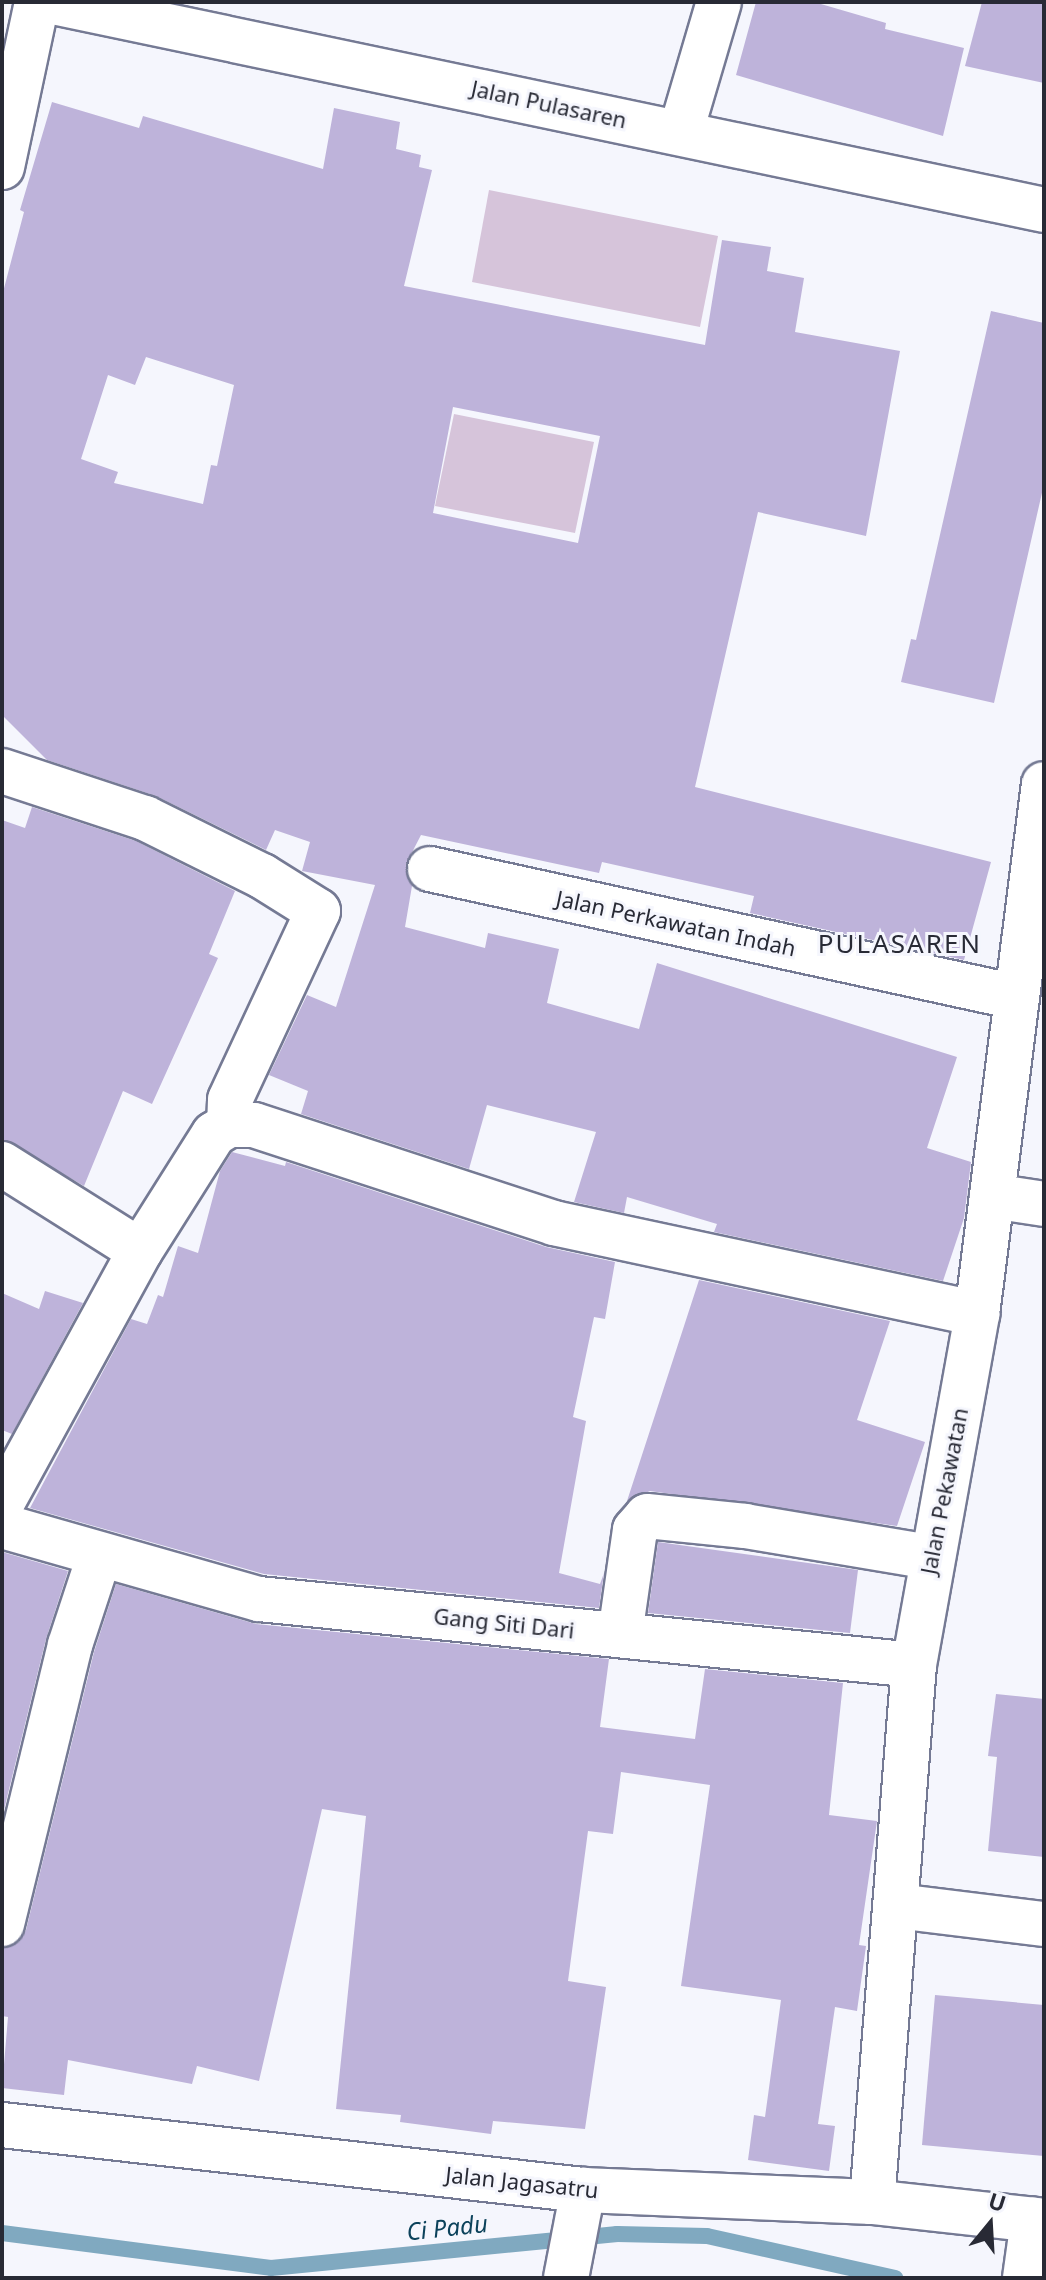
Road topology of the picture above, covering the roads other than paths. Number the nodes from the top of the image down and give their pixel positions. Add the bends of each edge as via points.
1 (37, 2) edge
2 (53, 2) edge
3 (719, 2) edge
4 (681, 131) junction
5 (2, 167) edge
6 (1044, 210) edge
7 (2, 771) edge
8 (1044, 784) edge
9 (430, 869) dead end
10 (1016, 997) junction
11 (229, 1125) junction
12 (2, 1164) edge
13 (992, 1196) junction
14 (1044, 1204) edge
15 (140, 1251) junction
16 (977, 1314) junction
17 (2, 1503) edge
18 (2, 1526) edge
19 (99, 1557) junction
20 (931, 1557) junction
21 (620, 1635) junction
22 (914, 1665) junction
23 (897, 1906) junction
24 (2, 1924) edge
25 (1044, 1924) edge
26 (2, 2125) edge
27 (872, 2202) junction
28 (581, 2206) junction
29 (1032, 2244) edge
30 (566, 2278) edge

1 - 5 street
2 - 4 street, Jalan Pulasaren
3 - 4 street
4 - 6 street, Jalan Pulasaren
7 - 11 street via 145,818 262,876 318,911 230,1100
8 - 10 street, Jalan Pekawatan
9 - 10 street, Jalan Perkawatan Indah
10 - 13 street, Jalan Pekawatan
11 - 15 street via 214,1134
11 - 16 street via 254,1125 554,1223
12 - 15 street
13 - 14 street
13 - 16 street, Jalan Pekawatan
15 - 17 street
16 - 20 street, Jalan Pekawatan
18 - 19 street, Gang Siti Dari
19 - 21 street, Gang Siti Dari via 259,1599
19 - 24 street via 70,1645
20 - 21 street via 745,1526 647,1516 635,1530
20 - 22 street, Jalan Pekawatan
21 - 22 street, Gang Siti Dari
22 - 23 street, Jalan Pekawatan
23 - 25 street
23 - 27 street, Jalan Pekawatan
26 - 28 street, Jalan Jagasatru
27 - 28 street, Jalan Jagasatru
27 - 29 street, Jalan Jagasatru
28 - 30 street

